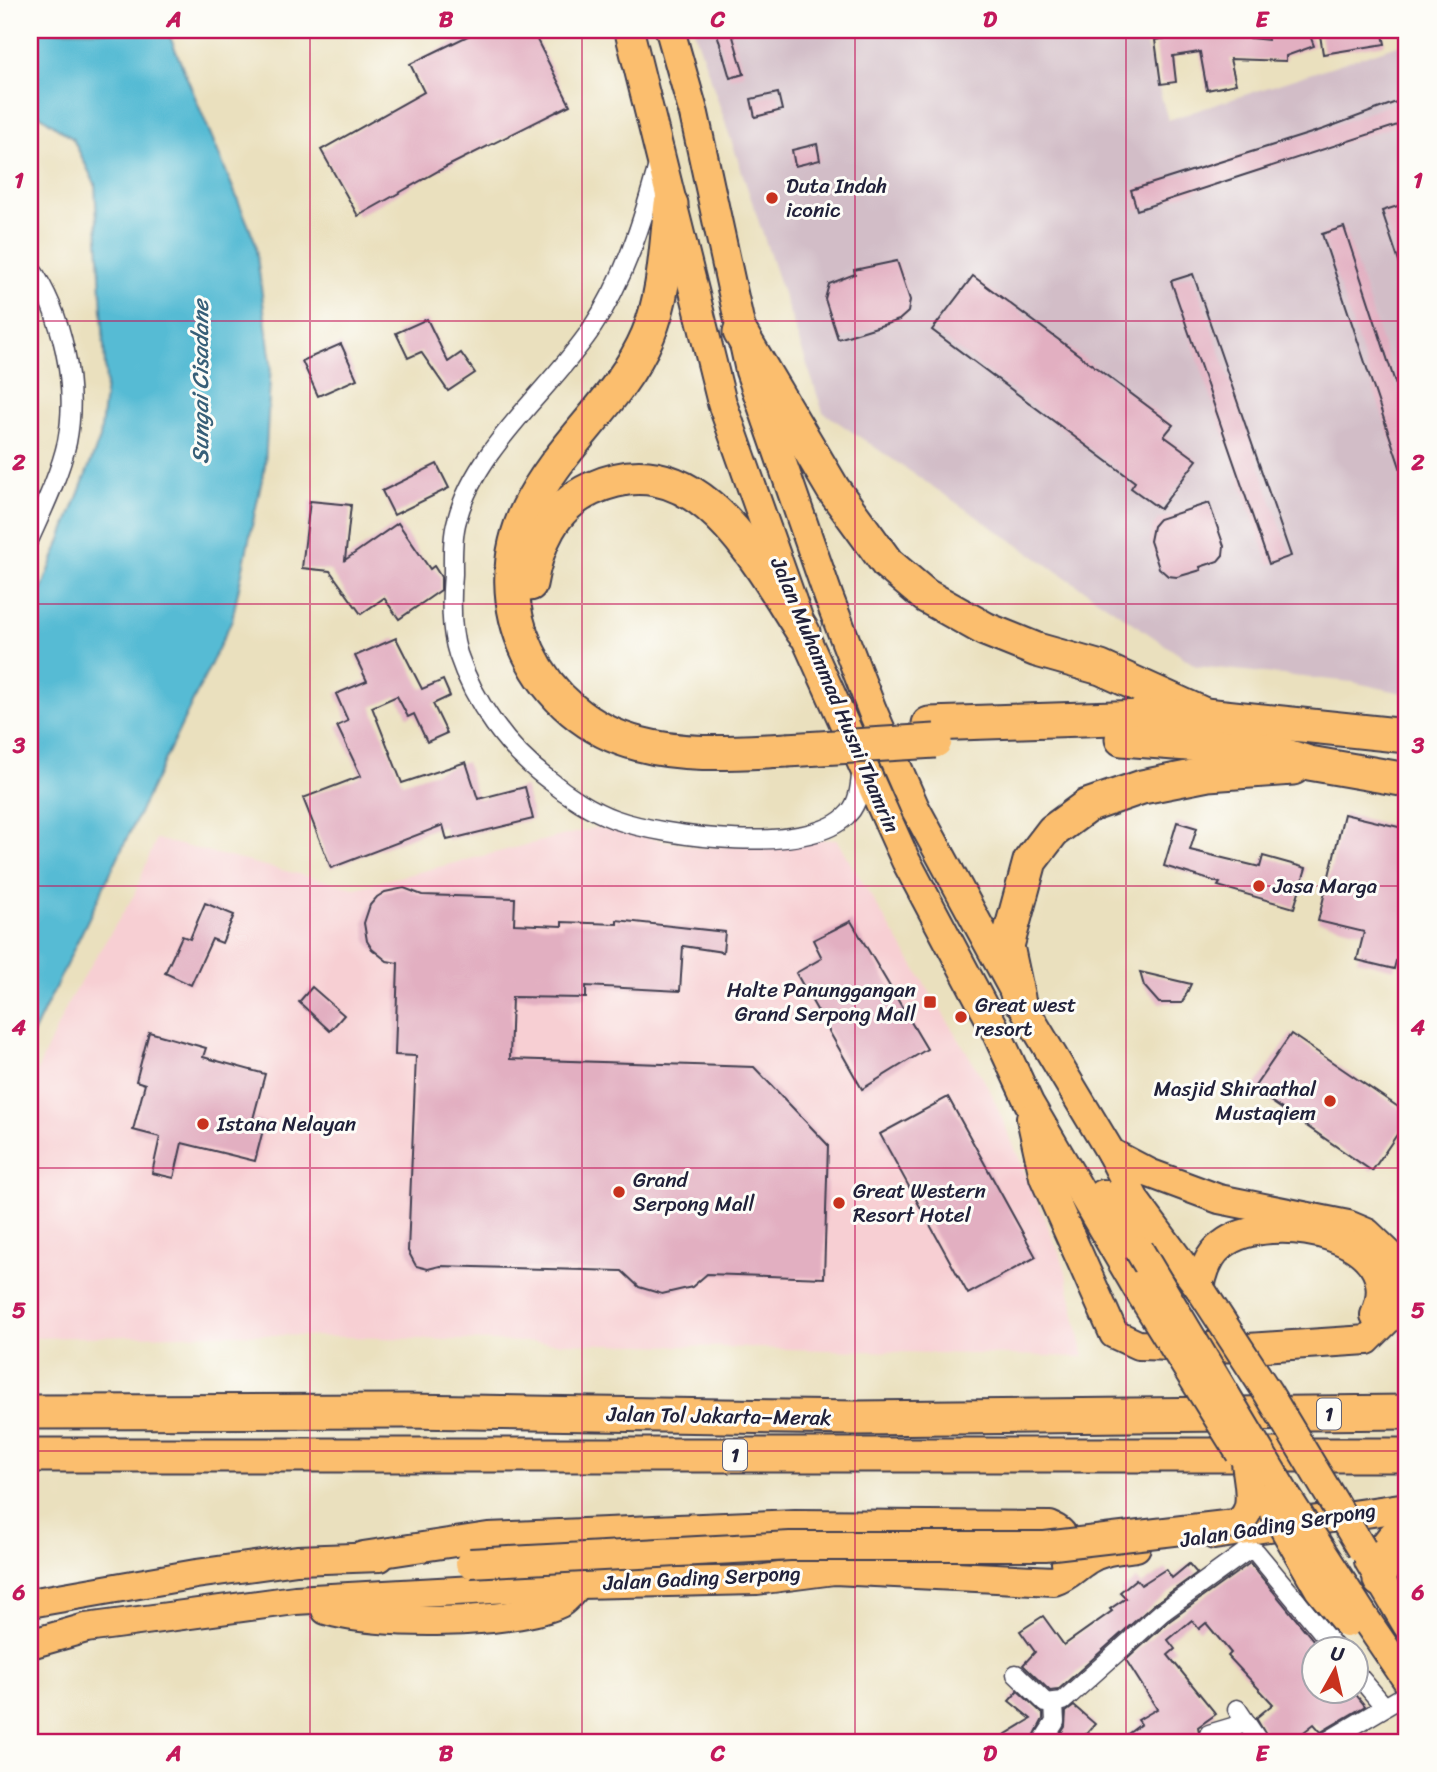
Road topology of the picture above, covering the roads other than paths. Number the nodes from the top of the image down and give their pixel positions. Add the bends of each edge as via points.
1 (629, 30) edge
2 (670, 30) edge
3 (661, 155) junction
4 (671, 204) junction
5 (30, 267) edge
6 (740, 332) junction
7 (30, 538) edge
8 (803, 632) junction
9 (1205, 715) junction
10 (932, 733) junction
11 (1407, 736) edge
12 (784, 741) junction
13 (1309, 763) junction
14 (863, 766) junction
15 (1407, 780) edge
16 (1018, 999) junction
17 (1029, 1103) junction
18 (1111, 1153) junction
19 (1067, 1164) junction
20 (1157, 1253) junction
21 (1201, 1289) junction
22 (1345, 1342) junction
23 (30, 1412) edge
24 (1407, 1412) edge
25 (1407, 1454) edge
26 (30, 1455) edge
27 (1245, 1462) junction
28 (1407, 1507) edge
29 (1407, 1528) edge
30 (363, 1556) junction
31 (1008, 1580) junction
32 (1380, 1580) junction
33 (30, 1603) edge
34 (1375, 1621) edge
35 (1325, 1636) edge
36 (30, 1644) edge
37 (1403, 1662) edge
38 (1016, 1674) dead end
39 (1370, 1690) edge
40 (1407, 1694) edge
41 (1054, 1704) junction
42 (1384, 1706) junction
43 (1209, 1734) dead end
44 (1042, 1742) edge
45 (1259, 1742) edge
46 (1326, 1742) edge

1 - 3 main road, Jalan Muhammad Husni Thamrin
2 - 6 main road, Jalan Muhammad Husni Thamrin via 694,114
3 - 4 main road, Jalan Muhammad Husni Thamrin
3 - 14 street via 645,214 610,298 567,362 467,491 454,540 452,621 457,651 482,706 521,756 549,781 613,819 731,839 817,833 849,814 856,803
4 - 8 main road, Jalan Muhammad Husni Thamrin via 722,403
4 - 12 highway via 659,297 649,333 633,366 541,485 527,510 513,558 510,588 514,617 537,670 556,694 608,733 664,750
5 - 7 street via 65,341 68,411 67,442
6 - 9 highway via 833,489 887,564 926,596 985,629 1101,668
6 - 16 main road, Jalan Muhammad Husni Thamrin via 768,425 872,710 915,808
8 - 12 highway via 731,526 709,505 665,481 639,477 608,481 586,491 551,522 534,561 530,584 539,634 563,675 604,710 626,722 670,732
8 - 14 main road, Jalan Muhammad Husni Thamrin
9 - 10 highway
9 - 11 highway
10 - 12 highway, bridge
10 - 13 highway via 1164,740 1267,750
13 - 15 highway
13 - 16 highway via 1142,787 1087,806 1053,831 1030,861 1007,946
14 - 17 main road, Jalan Muhammad Husni Thamrin
16 - 18 main road, Jalan Muhammad Husni Thamrin
17 - 19 main road, Jalan Muhammad Husni Thamrin
17 - 22 main road via 1044,1177 1114,1334 1138,1345 1248,1348
18 - 20 main road, Jalan Muhammad Husni Thamrin
18 - 22 main road via 1219,1199 1348,1225 1367,1233 1390,1254 1399,1280 1397,1303 1378,1333 1367,1340
19 - 20 main road via 1091,1177
19 - 27 main road, Jalan Muhammad Husni Thamrin, bridge
20 - 21 main road
20 - 34 main road
21 - 22 main road via 1212,1255 1246,1232 1306,1230 1332,1235 1361,1251 1376,1269 1381,1287 1370,1325
21 - 32 main road, bridge
23 - 24 highway, Jalan Tol Jakarta–Merak / 1 via 407,1411 857,1418
25 - 26 highway, Jalan Tol Jakarta–Merak / 1
27 - 30 main road, Jalan Gading Serpong, bridge via 1248,1513 1243,1521 1031,1547 790,1546 470,1563
27 - 34 main road, Jalan Muhammad Husni Thamrin, bridge via 1319,1589
28 - 31 main road, Jalan Gading Serpong via 1101,1552 1054,1581
29 - 32 highway via 1385,1547
30 - 31 main road via 488,1537 795,1524 1050,1526 1067,1538 1067,1562 1061,1570
30 - 33 main road, Jalan Gading Serpong via 196,1573
31 - 36 main road, Jalan Gading Serpong via 834,1570 757,1580 579,1584 295,1600 86,1628
32 - 34 main road
34 - 37 main road
35 - 41 street via 1256,1552 1248,1550 1161,1612 1063,1701
38 - 41 street via 1046,1703
39 - 42 street
40 - 42 street
41 - 44 street via 1055,1722
42 - 46 street
43 - 45 street via 1241,1716

